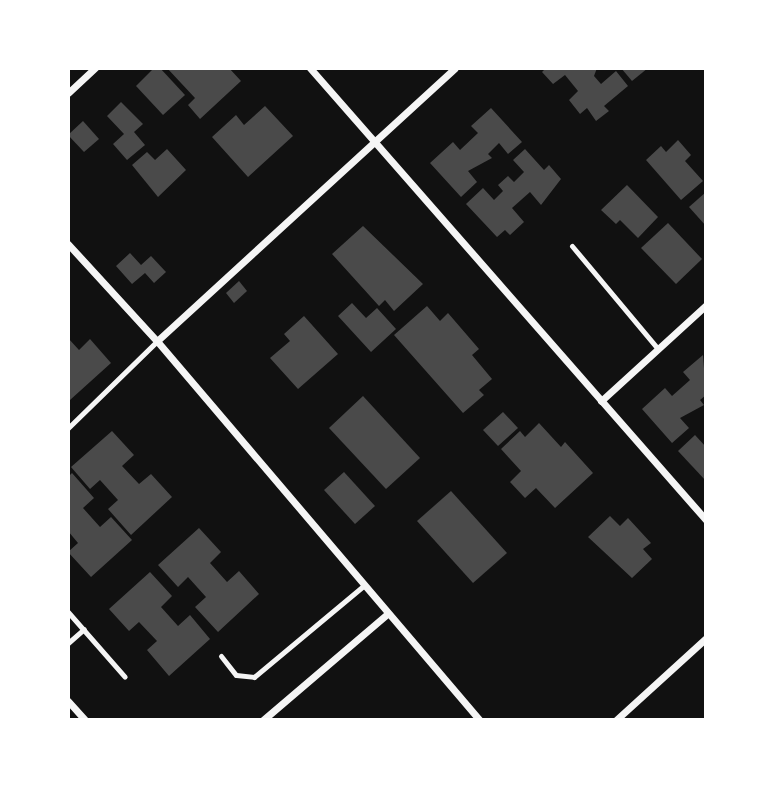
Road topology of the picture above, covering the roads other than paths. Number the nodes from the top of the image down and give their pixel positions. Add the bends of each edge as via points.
1 (95, 68) edge
2 (310, 68) edge
3 (455, 68) edge
4 (68, 93) edge
5 (377, 139) junction
6 (68, 244) edge
7 (572, 246) dead end
8 (706, 305) edge
9 (157, 341) junction
10 (658, 349) junction
11 (601, 401) junction
12 (68, 428) edge
13 (706, 520) edge
14 (362, 587) junction
15 (68, 612) edge
16 (386, 615) junction
17 (84, 629) junction
18 (706, 638) edge
19 (68, 643) edge
20 (221, 656) dead end
21 (125, 677) dead end
22 (68, 701) edge
23 (85, 720) edge
24 (263, 720) edge
25 (479, 720) edge
26 (616, 720) edge

1 - 4 street
2 - 5 street
3 - 5 street
5 - 9 street
5 - 11 street
6 - 9 street
7 - 10 lane
8 - 10 street
9 - 12 lane
9 - 14 street
10 - 11 street
11 - 13 street
14 - 16 street
14 - 20 lane via 254,677 236,675
15 - 17 lane
16 - 24 street
16 - 25 street
17 - 19 lane
17 - 21 lane
18 - 26 street
22 - 23 street

